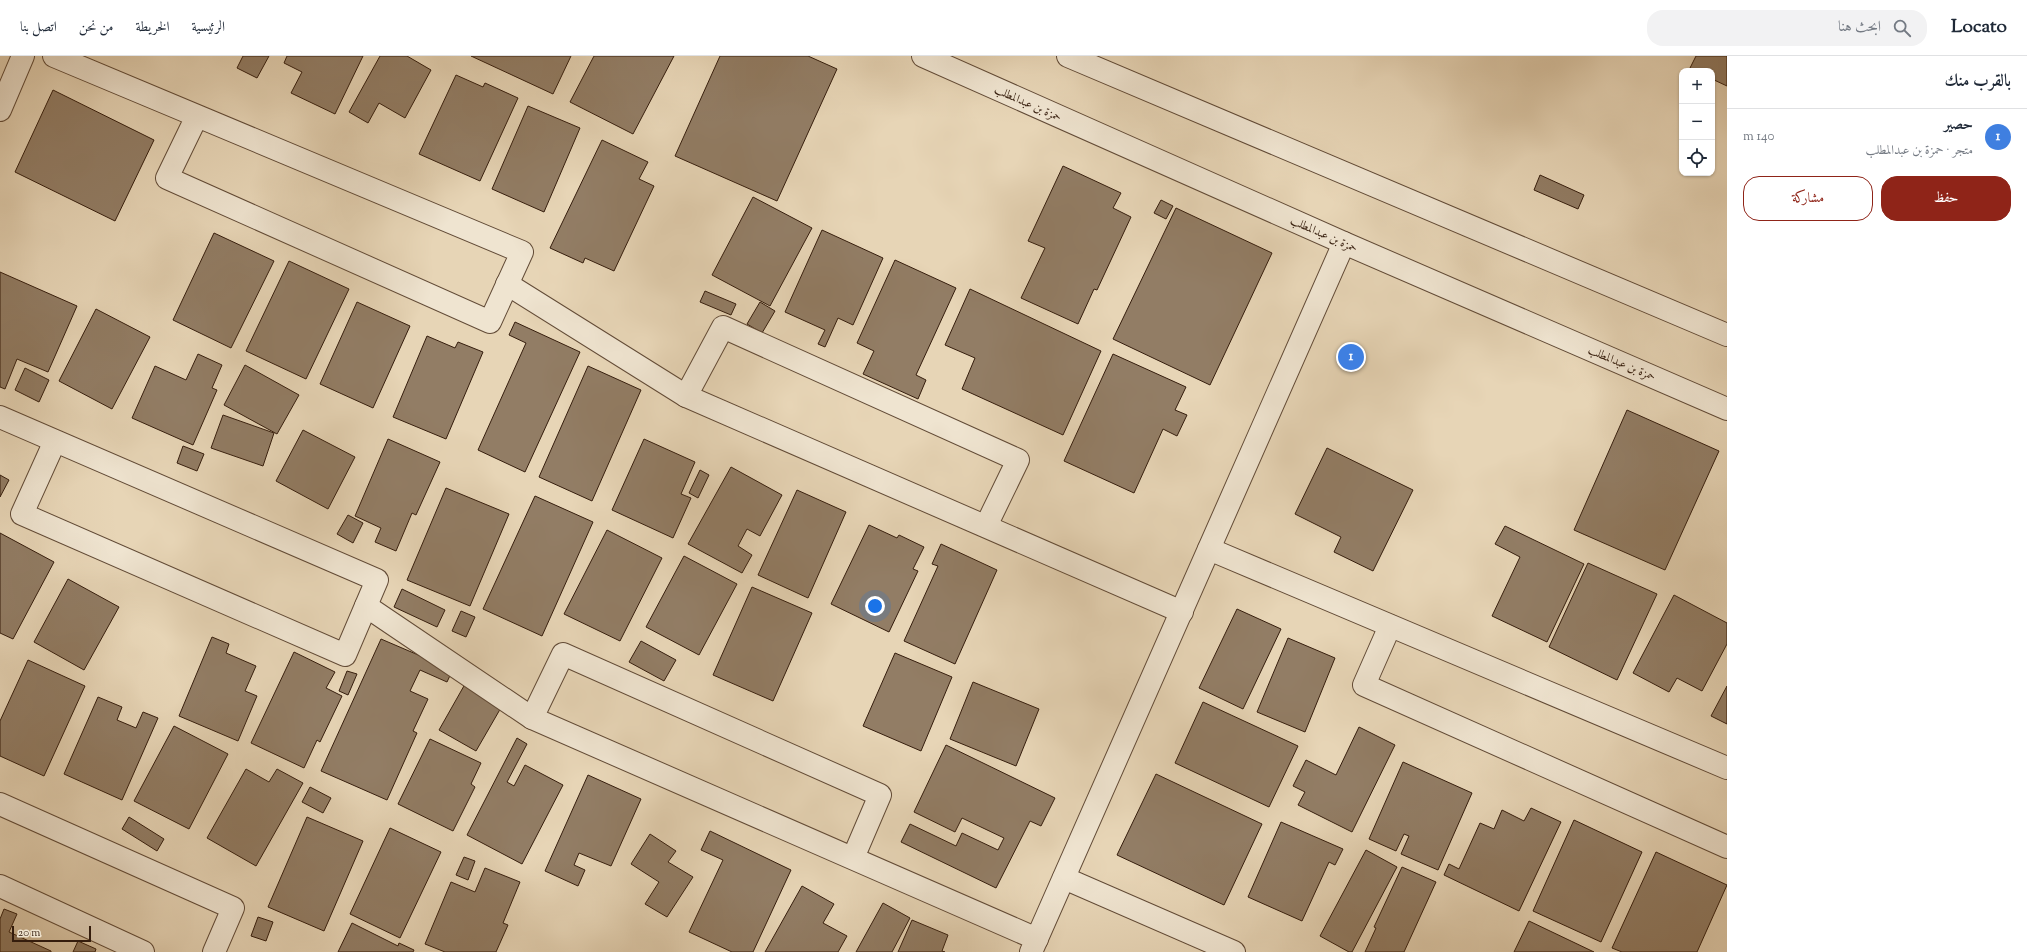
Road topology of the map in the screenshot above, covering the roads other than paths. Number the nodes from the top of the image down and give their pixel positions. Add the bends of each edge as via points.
1 (23, 56) edge
2 (54, 56) edge
3 (923, 56) edge
4 (1068, 56) edge
5 (1, 103) edge
6 (197, 116) junction
7 (1344, 243) junction
8 (507, 284) junction
9 (1727, 335) edge
10 (686, 396) junction
11 (1727, 408) edge
12 (0, 417) edge
13 (55, 441) junction
14 (986, 526) junction
15 (1209, 549) junction
16 (366, 606) junction
17 (1182, 612) junction
18 (1390, 626) junction
19 (532, 718) junction
20 (1727, 768) edge
21 (0, 804) edge
22 (1727, 847) edge
23 (853, 858) junction
24 (1064, 878) junction
25 (0, 886) edge
26 (1034, 945) edge
27 (143, 952) edge
28 (215, 952) edge
29 (1234, 952) edge

1 - 5 street
2 - 6 street
3 - 7 street, حمزة بن عبدالمطلب
4 - 9 street
6 - 8 street via 522,252
6 - 8 street via 167,178 490,322
7 - 11 street, حمزة بن عبدالمطلب
7 - 15 street
8 - 10 street
10 - 14 street
10 - 14 street via 723,327 1018,460
12 - 13 street
13 - 16 street via 377,580
13 - 16 street via 22,514 345,655
14 - 17 street
15 - 17 street
15 - 18 street
16 - 19 street
17 - 24 street
18 - 20 street
18 - 22 street via 1364,685
19 - 23 street
19 - 23 street via 563,654 880,795
21 - 28 street via 232,908
23 - 26 street
24 - 26 street
24 - 29 street
25 - 27 street

